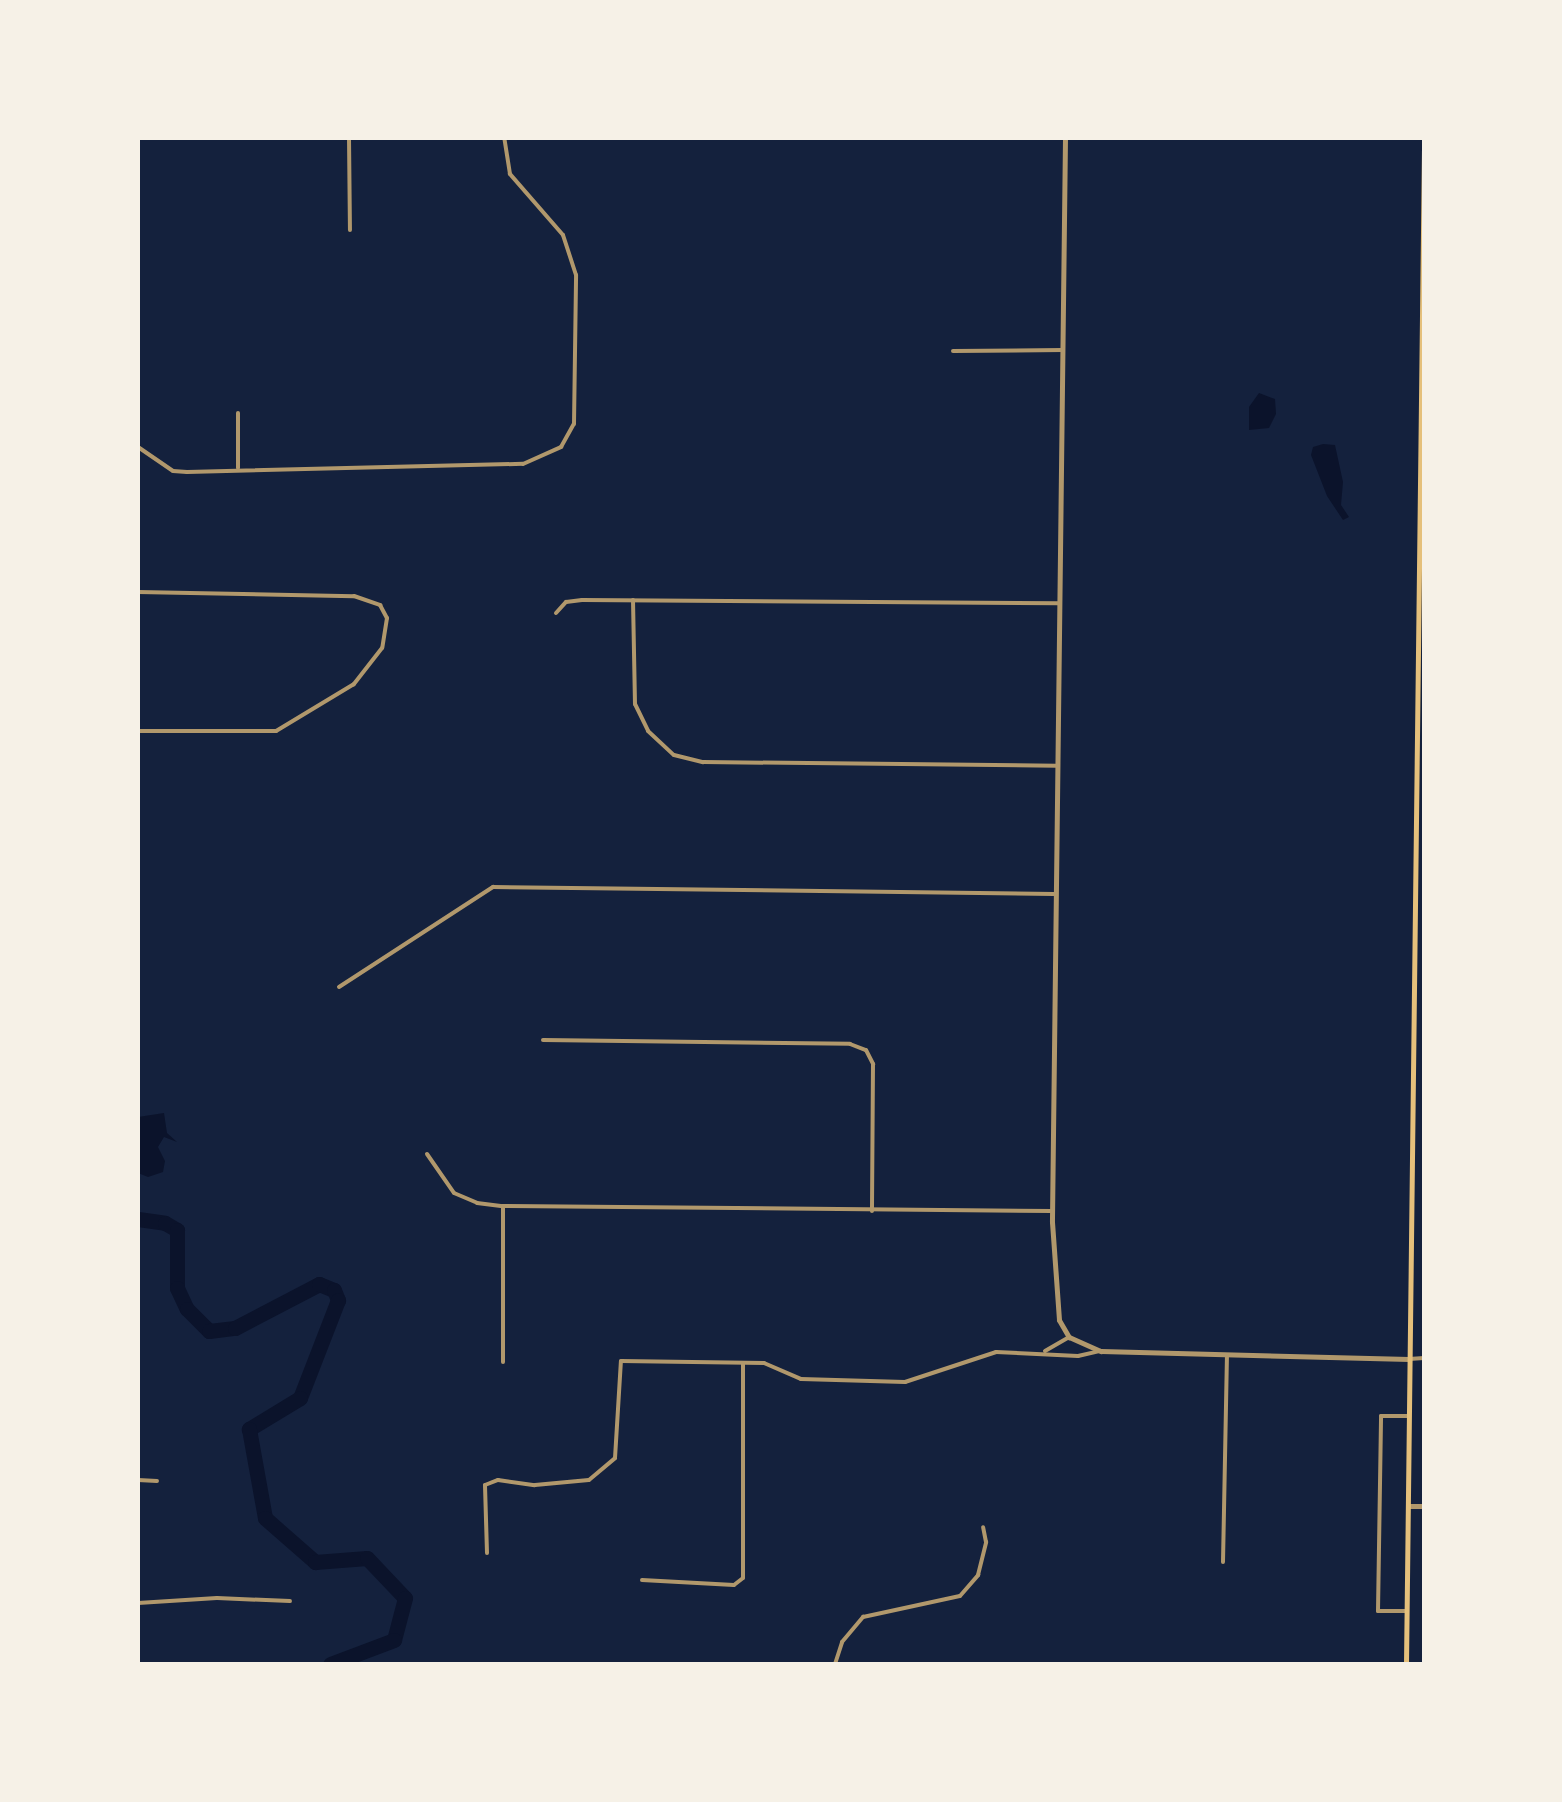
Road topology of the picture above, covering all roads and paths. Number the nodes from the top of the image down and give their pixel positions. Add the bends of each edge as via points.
1 (349, 138) edge
2 (504, 138) edge
3 (1065, 138) edge
4 (1424, 150) edge
5 (350, 230) dead end
6 (1063, 350) junction
7 (953, 351) dead end
8 (238, 413) dead end
9 (138, 446) edge
10 (238, 470) junction
11 (1422, 526) edge
12 (1422, 540) edge
13 (138, 592) edge
14 (633, 600) junction
15 (1059, 603) junction
16 (556, 613) dead end
17 (138, 731) edge
18 (1057, 766) junction
19 (1056, 894) junction
20 (339, 987) dead end
21 (543, 1040) dead end
22 (427, 1154) dead end
23 (503, 1206) junction
24 (872, 1211) junction
25 (1052, 1212) junction
26 (1070, 1337) junction
27 (1100, 1351) junction
28 (1040, 1353) junction
29 (1227, 1356) junction
30 (1424, 1358) edge
31 (1409, 1359) junction
32 (503, 1362) dead end
33 (743, 1363) junction
34 (1408, 1416) junction
35 (138, 1480) edge
36 (157, 1481) dead end
37 (1407, 1506) junction
38 (1424, 1506) edge
39 (983, 1528) dead end
40 (486, 1553) dead end
41 (1223, 1562) dead end
42 (642, 1580) dead end
43 (290, 1600) dead end
44 (138, 1603) edge
45 (1406, 1611) junction
46 (835, 1664) edge
47 (1406, 1664) edge

1 - 5 street
2 - 10 street via 518,188 555,224 572,256 577,338 574,424 567,439 522,464
3 - 6 street
4 - 11 main road
6 - 7 street
6 - 15 street
8 - 10 street
9 - 10 street via 173,471
11 - 12 main road
12 - 31 main road
13 - 17 street via 354,596 380,604 387,618 382,648 354,684 276,731
14 - 15 street
14 - 16 street via 566,602
14 - 18 street via 635,704 648,730 674,755 703,762
15 - 18 street
18 - 19 street
19 - 20 street via 493,887
19 - 25 street
21 - 24 street via 850,1044 866,1050 874,1064
22 - 23 street via 454,1194
23 - 24 street
23 - 32 street
24 - 25 street
25 - 26 street via 1056,1310
26 - 27 street
26 - 28 street
27 - 28 street
27 - 29 street
28 - 33 street via 996,1352 905,1382 801,1379 764,1363
29 - 31 street
29 - 41 street
30 - 31 street
31 - 34 main road
33 - 40 street via 620,1360 615,1458 589,1480 498,1480 485,1486
33 - 42 street via 743,1578 734,1585
34 - 37 main road
34 - 45 street via 1381,1416 1378,1611
35 - 36 street
37 - 38 street
37 - 45 main road
39 - 46 street via 978,1575 960,1596 864,1617 848,1632
43 - 44 street
45 - 47 main road

